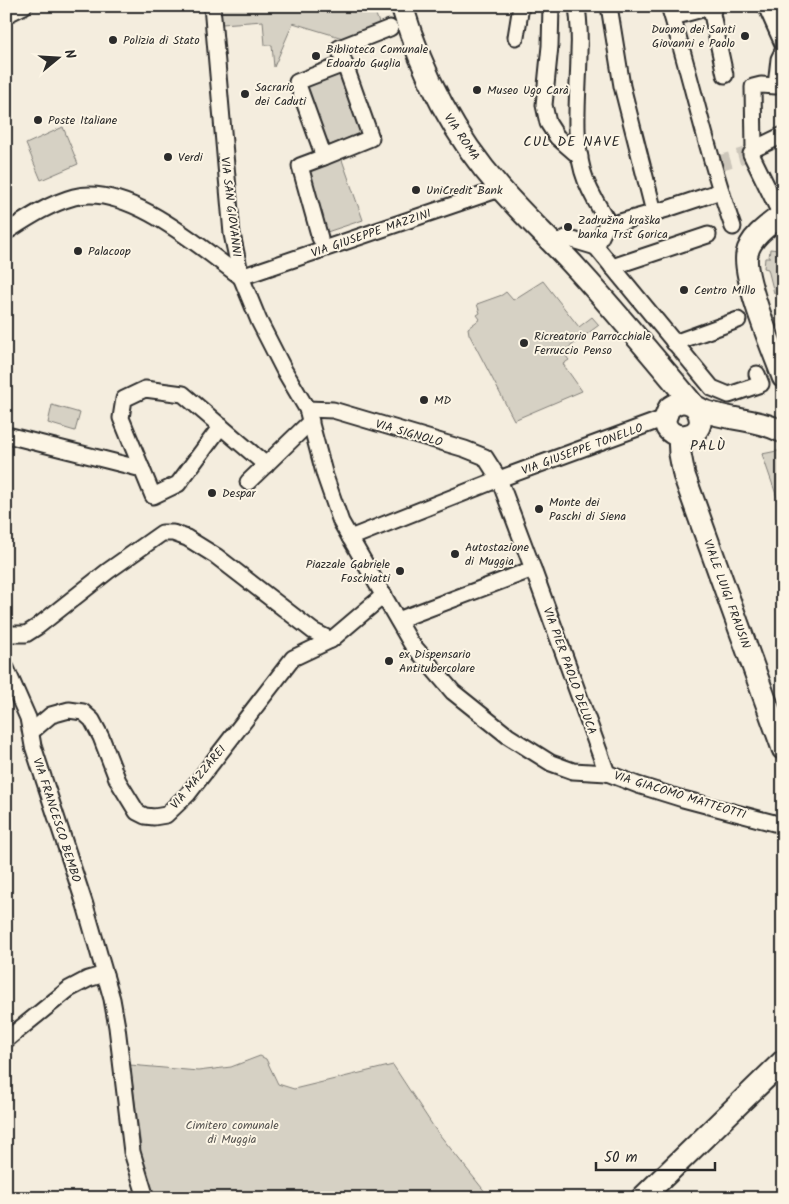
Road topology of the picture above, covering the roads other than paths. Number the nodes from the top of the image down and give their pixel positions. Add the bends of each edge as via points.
1 (24, 6) edge
2 (212, 6) edge
3 (402, 6) edge
4 (521, 6) edge
5 (551, 6) edge
6 (578, 6) edge
7 (609, 6) edge
8 (766, 6) edge
9 (710, 9) edge
10 (671, 12) edge
11 (6, 15) edge
12 (390, 28) dead end
13 (516, 37) dead end
14 (783, 44) edge
15 (781, 55) edge
16 (344, 64) junction
17 (725, 75) dead end
18 (779, 87) edge
19 (783, 136) edge
20 (750, 153) junction
21 (324, 157) junction
22 (580, 157) junction
23 (500, 189) junction
24 (721, 191) junction
25 (780, 211) edge
26 (654, 212) junction
27 (608, 225) junction
28 (733, 227) dead end
29 (6, 232) edge
30 (708, 235) dead end
31 (320, 238) dead end
32 (559, 244) junction
33 (596, 247) junction
34 (612, 267) junction
35 (241, 277) junction
36 (738, 320) dead end
37 (639, 340) junction
38 (674, 343) junction
39 (757, 374) dead end
40 (783, 377) edge
41 (696, 408) junction
42 (667, 413) junction
43 (309, 415) junction
44 (221, 426) junction
45 (783, 432) edge
46 (7, 435) edge
47 (678, 436) junction
48 (266, 465) junction
49 (142, 469) junction
50 (499, 478) junction
51 (248, 482) dead end
52 (350, 538) junction
53 (533, 569) junction
54 (384, 595) junction
55 (398, 620) junction
56 (6, 634) edge
57 (331, 640) junction
58 (6, 668) edge
59 (31, 732) junction
60 (783, 749) edge
61 (607, 773) junction
62 (783, 824) edge
63 (106, 974) junction
64 (6, 1040) edge
65 (783, 1061) edge
66 (146, 1198) edge
67 (642, 1198) edge

1 - 11 street
2 - 35 street, VIA SAN GIOVANNI via 232,234
3 - 23 main road, VIA ROMA via 422,63 442,106 468,148
4 - 13 street
5 - 22 street via 544,104 548,123 557,137
6 - 22 street
7 - 26 street via 622,86
8 - 14 street
9 - 10 street
9 - 17 street
10 - 24 street
12 - 16 street via 339,48
15 - 18 street
16 - 21 street via 371,138
16 - 21 street via 297,82
18 - 20 street via 753,87
19 - 20 street
20 - 25 street
21 - 31 street via 300,166
22 - 27 street via 585,180
23 - 32 main road, VIA ROMA
23 - 35 street, VIA GIUSEPPE MAZZINI
24 - 26 street
24 - 28 street
25 - 40 main road via 753,242 747,254 752,289
26 - 27 street
27 - 33 street
29 - 35 street via 45,208 75,197 109,197 146,210
30 - 34 street
32 - 33 street via 566,238
32 - 37 main road, VIA ROMA
33 - 34 street
34 - 38 street
35 - 43 street, VIA SAN GIOVANNI via 259,321
36 - 38 street
37 - 41 main road, VIA ROMA
37 - 42 main road
38 - 39 street via 712,388 729,395 761,384
41 - 42 main road via 681,402
41 - 45 main road via 719,416 750,420
41 - 47 main road via 700,426 696,432
42 - 47 main road via 666,425
42 - 50 street, VIA GIUSEPPE TONELLO
43 - 48 street
43 - 50 street, VIA SIGNOLO via 333,410 465,449 485,457
43 - 52 street, VIA SAN GIOVANNI via 341,522
44 - 48 street
44 - 49 street via 178,484 153,496
44 - 49 street via 183,394 145,389 124,399 121,418
46 - 49 street
47 - 60 main road, VIALE LUIGI FRAUSIN via 684,475
48 - 51 street
50 - 52 street, VIA GIUSEPPE TONELLO
50 - 53 street, VIA SIGNOLO
52 - 54 street
53 - 55 street
53 - 61 street, VIA PIER PAOLO DELUCA
54 - 55 street
54 - 57 street, VIA MAZZAREI
55 - 61 street, VIA GIACOMO MATTEOTTI via 411,643 453,692 508,736 551,763 573,771
56 - 57 street via 26,634 162,533 173,533 216,556 313,631
57 - 59 street, VIA MAZZAREI via 292,658 188,794 166,815 154,817 137,812 118,781 92,720 83,712 69,710 51,715
58 - 59 street, VIA FRANCESCO BEMBO
59 - 63 street, VIA FRANCESCO BEMBO
61 - 62 street, VIA GIACOMO MATTEOTTI via 683,799
63 - 64 street via 69,989
63 - 66 street, VIA FRANCESCO BEMBO via 117,1027 132,1152
65 - 67 main road

